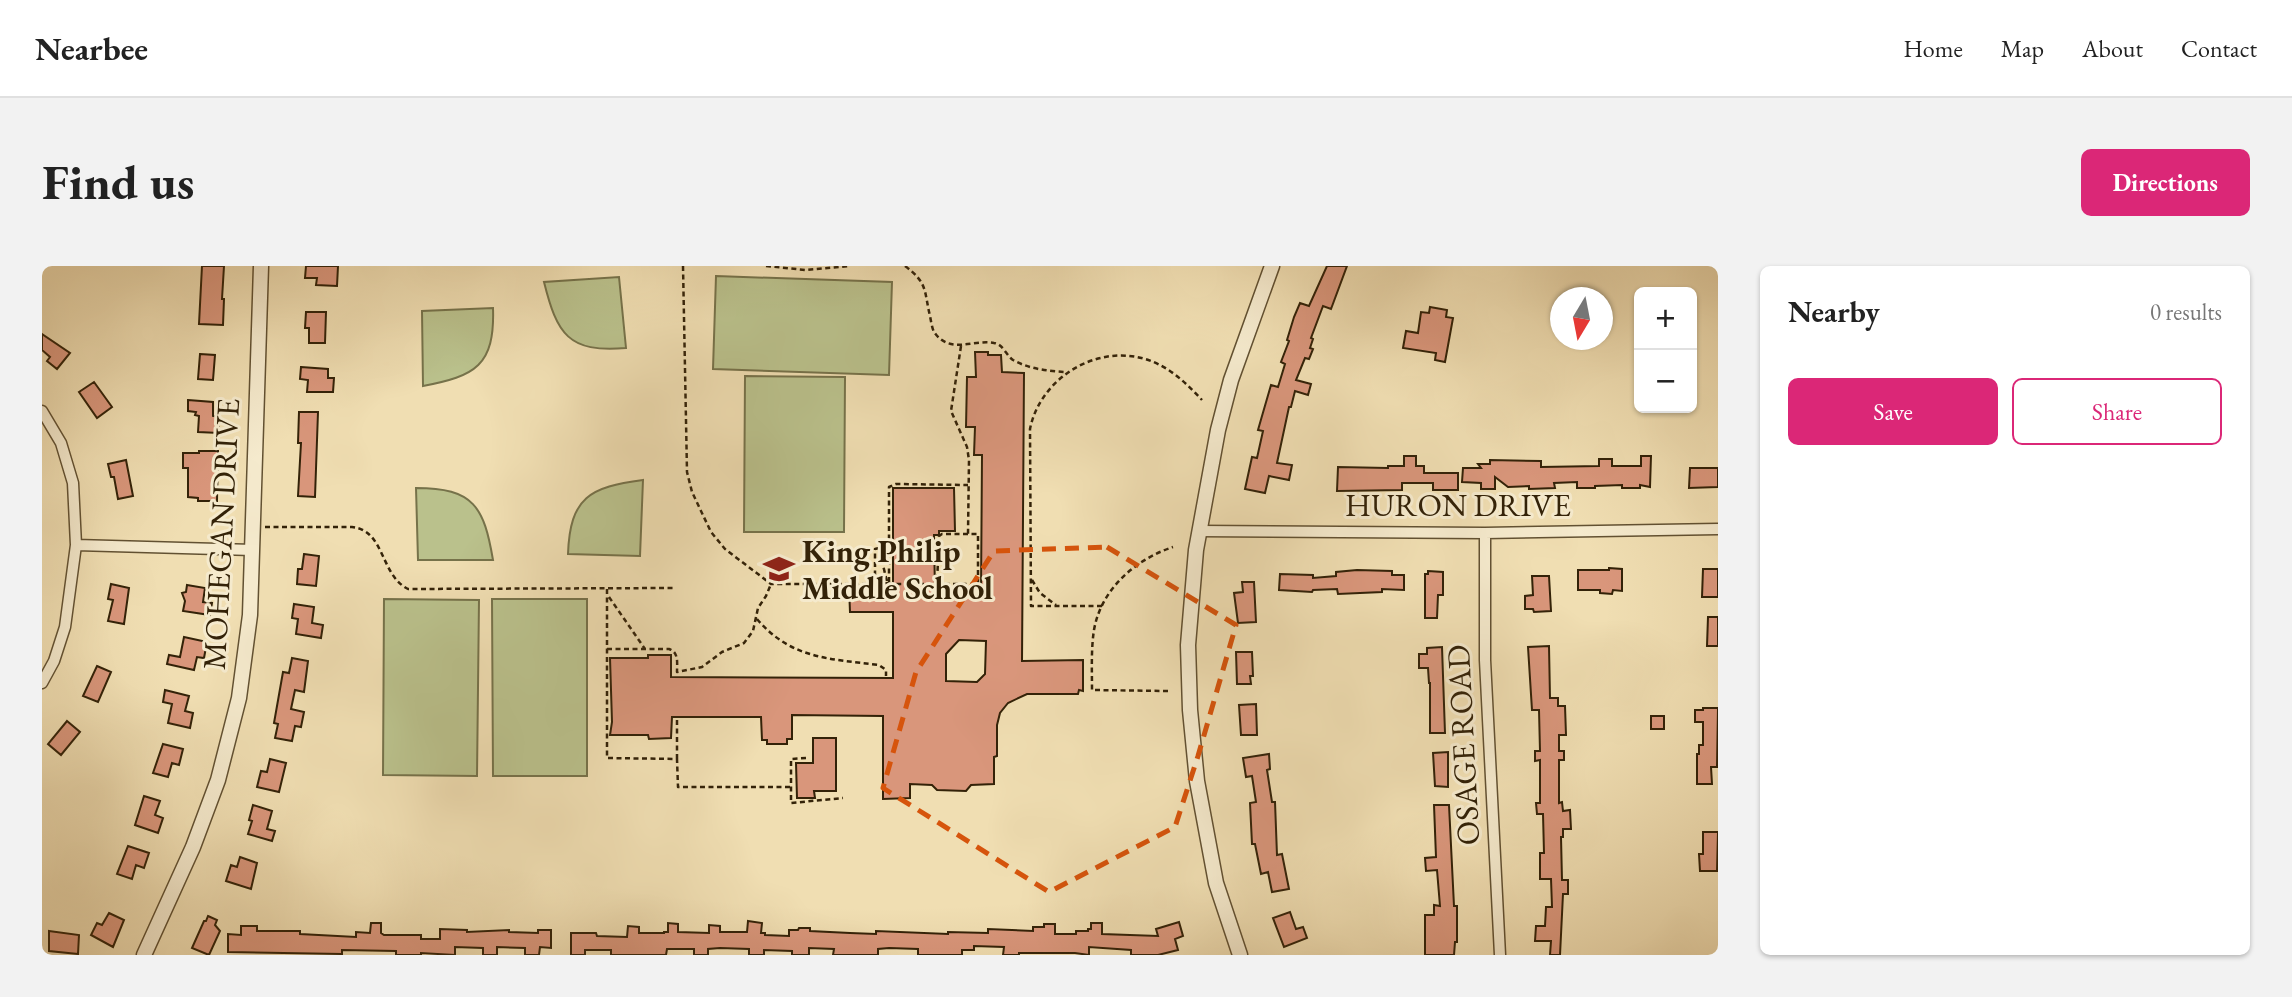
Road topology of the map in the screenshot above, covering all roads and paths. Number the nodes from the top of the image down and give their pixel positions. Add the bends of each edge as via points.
1 (261, 266) edge
2 (683, 266) edge
3 (766, 266) edge
4 (849, 266) edge
5 (905, 266) edge
6 (1272, 266) edge
7 (961, 346) junction
8 (1066, 372) junction
9 (1202, 400) dead end
10 (42, 411) edge
11 (968, 485) junction
12 (254, 527) junction
13 (1718, 528) edge
14 (1199, 531) junction
15 (1485, 533) junction
16 (968, 534) junction
17 (76, 545) junction
18 (1173, 547) dead end
19 (253, 550) junction
20 (869, 562) dead end
21 (875, 563) junction
22 (1031, 578) junction
23 (888, 582) junction
24 (771, 584) junction
25 (875, 584) junction
26 (909, 584) dead end
27 (919, 584) dead end
28 (937, 584) junction
29 (674, 588) dead end
30 (607, 589) junction
31 (607, 595) junction
32 (1056, 605) junction
33 (1102, 606) junction
34 (757, 619) junction
35 (607, 649) junction
36 (645, 649) junction
37 (886, 676) dead end
38 (42, 683) edge
39 (1168, 691) dead end
40 (677, 720) dead end
41 (806, 758) dead end
42 (677, 759) junction
43 (791, 787) junction
44 (844, 798) dead end
45 (144, 955) edge
46 (1240, 955) edge
47 (1500, 955) edge

1 - 12 street, MOHEGAN DRIVE
2 - 24 path via 685,454 692,492 711,532 725,549
3 - 4 path via 805,270
5 - 7 path via 925,285 934,331
6 - 14 street via 1224,406
7 - 8 path via 992,342 1019,363
7 - 11 path via 951,411 967,447
8 - 9 path via 1100,359 1145,359 1185,382
8 - 22 path via 1041,398 1030,429
10 - 17 street via 61,443 73,483
11 - 16 path
11 - 23 path via 890,487
12 - 19 street, MOHEGAN DRIVE
12 - 30 path via 364,530 373,537 396,581 408,589
13 - 15 street, HURON DRIVE
14 - 15 street, HURON DRIVE
14 - 46 street via 1188,645 1190,710 1197,781 1216,883
15 - 47 street, OSAGE ROAD via 1485,660
16 - 28 path via 939,536
16 - 28 path via 978,534 978,584
17 - 19 street
17 - 38 street via 65,627
18 - 33 path via 1140,562
19 - 45 street, MOHEGAN DRIVE via 239,698 218,780
20 - 21 path
21 - 23 path via 875,549 879,548
21 - 25 path
22 - 32 path via 1040,593
22 - 32 path via 1031,606
23 - 25 path
23 - 26 path
24 - 25 path
24 - 34 path
27 - 28 path
29 - 30 path
30 - 31 path
31 - 35 path
31 - 36 path
32 - 33 path
33 - 39 path via 1093,636 1092,690
34 - 36 path via 744,643 690,671 677,672 677,656 672,650
34 - 37 path via 772,635 799,651 879,665
35 - 36 path
35 - 42 path via 607,758
40 - 42 path
41 - 43 path via 791,759
42 - 43 path via 678,787
43 - 44 path via 791,803

